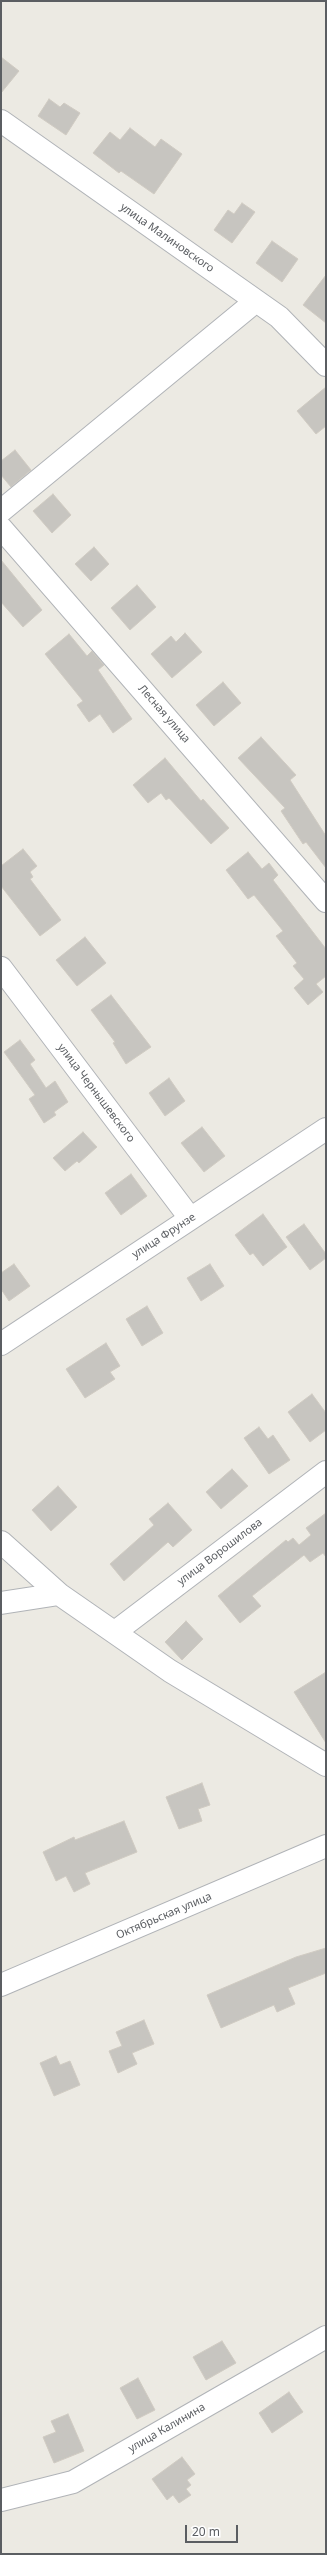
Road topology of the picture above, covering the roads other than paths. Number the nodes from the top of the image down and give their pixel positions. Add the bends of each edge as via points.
1 (1, 121) edge
2 (256, 301) junction
3 (326, 365) edge
4 (1, 511) edge
5 (1, 528) edge
6 (326, 901) edge
7 (1, 968) edge
8 (326, 1129) edge
9 (190, 1218) junction
10 (1, 1344) edge
11 (326, 1472) edge
12 (1, 1542) edge
13 (59, 1594) junction
14 (1, 1603) edge
15 (115, 1632) junction
16 (326, 1765) edge
17 (326, 1846) edge
18 (1, 1985) edge
19 (326, 2337) edge
20 (1, 2500) edge

1 - 2 street, улица Малиновского
2 - 3 street, улица Малиновского via 279,317
2 - 4 street
5 - 6 street, Лесная улица
7 - 9 street, улица Чернышевского
8 - 9 street, улица Фрунзе
9 - 10 street, улица Фрунзе
11 - 15 street, улица Ворошилова
12 - 13 street
13 - 14 street
13 - 15 street
15 - 16 street via 170,1671
17 - 18 street, Октябрьская улица
19 - 20 street, улица Калинина via 73,2482

